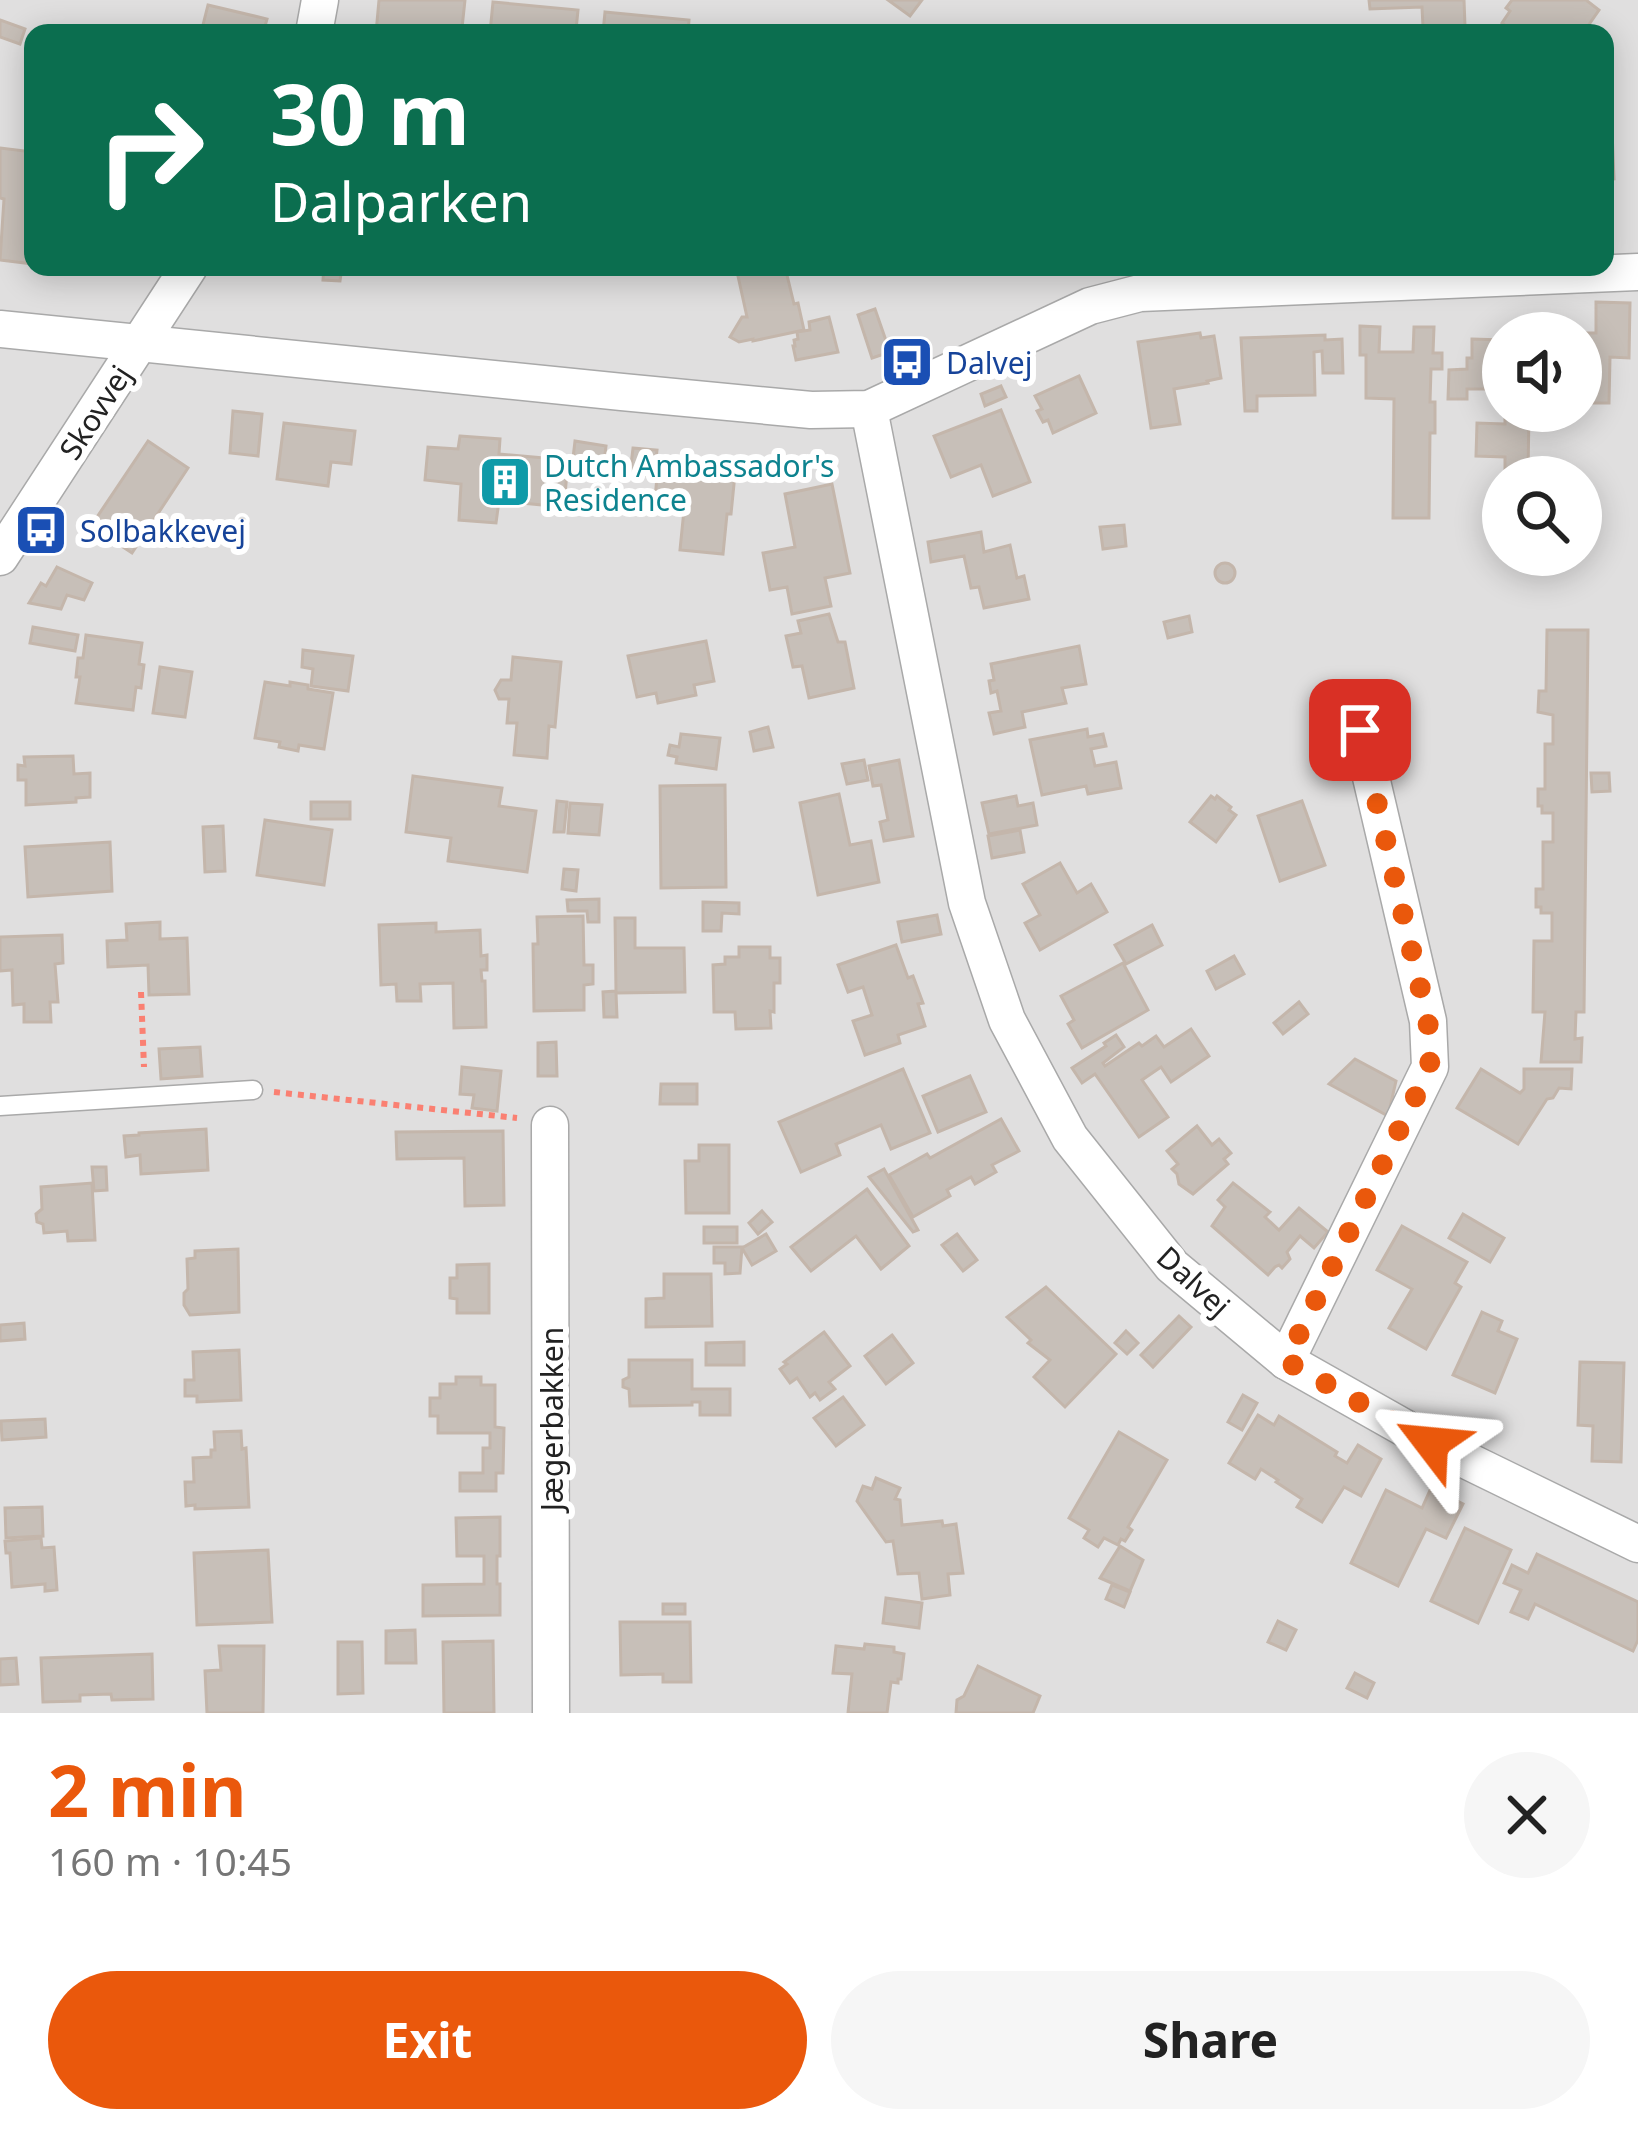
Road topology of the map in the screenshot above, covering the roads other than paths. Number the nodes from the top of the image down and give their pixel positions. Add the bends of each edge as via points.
1 (183, 276) edge
2 (1538, 276) edge
3 (0, 329) edge
4 (139, 344) junction
5 (868, 409) junction
6 (0, 557) edge
7 (1360, 730) dead end
8 (253, 1090) road end
9 (0, 1106) edge
10 (550, 1125) road end
11 (1286, 1361) junction
12 (1638, 1544) edge
13 (551, 1713) edge

1 - 4 street, Skovvej
2 - 5 street via 1140,292 1090,306
3 - 4 street
4 - 5 street via 764,406
4 - 6 street, Skovvej
5 - 11 street, Dalvej via 968,903 1007,1020 1070,1138 1172,1266
7 - 11 street via 1428,1021 1430,1067
8 - 9 lane
10 - 13 street, Jægerbakken
11 - 12 street, Dalvej

